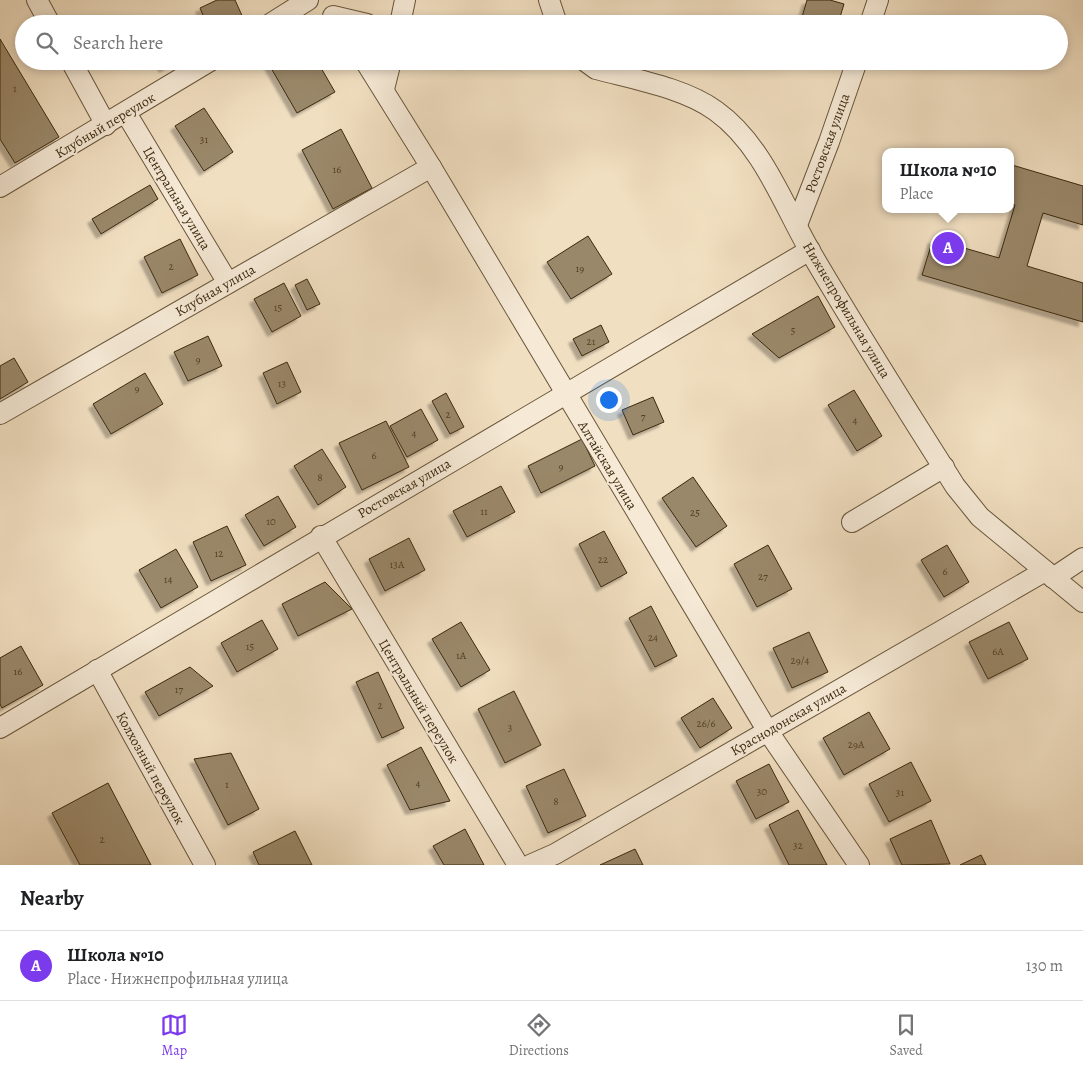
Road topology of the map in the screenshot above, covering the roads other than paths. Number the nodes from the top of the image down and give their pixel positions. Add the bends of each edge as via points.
1 (37, 0) edge
2 (308, 0) edge
3 (405, 0) edge
4 (549, 0) edge
5 (878, 0) edge
6 (45, 15) edge
7 (284, 15) edge
8 (402, 15) edge
9 (554, 15) edge
10 (873, 15) edge
11 (76, 70) edge
12 (195, 70) edge
13 (371, 70) edge
14 (389, 70) edge
15 (602, 70) edge
16 (854, 70) edge
17 (384, 89) junction
18 (126, 113) junction
19 (106, 125) junction
20 (431, 167) junction
21 (0, 187) edge
22 (797, 225) junction
23 (810, 250) junction
24 (228, 283) junction
25 (566, 394) junction
26 (0, 414) edge
27 (944, 467) junction
28 (852, 522) dead end
29 (321, 536) junction
30 (1083, 558) edge
31 (1049, 575) junction
32 (1083, 602) edge
33 (97, 670) junction
34 (0, 728) edge
35 (767, 730) junction
36 (558, 860) edge
37 (205, 865) edge
38 (518, 865) edge
39 (530, 865) edge
40 (859, 865) edge

1 - 6 street
2 - 7 street
3 - 8 street
4 - 9 street
5 - 10 street
11 - 19 street
12 - 18 street, Клубный переулок
13 - 17 street, Алтайская улица
14 - 17 street
15 - 22 street, Нижнепрофильная улица via 693,98 716,111 740,132 758,157
16 - 22 street, Ростовская улица
17 - 20 street, Алтайская улица
18 - 19 street, Клубный переулок
18 - 24 street, Центральная улица
19 - 21 street, Клубный переулок
20 - 24 street, Клубная улица
20 - 25 street, Алтайская улица
22 - 23 street, Нижнепрофильная улица
23 - 25 street, Ростовская улица
23 - 27 street, Нижнепрофильная улица
24 - 26 street, Клубная улица
25 - 29 street, Ростовская улица
25 - 35 street, Алтайская улица
27 - 28 street
27 - 31 street, Нижнепрофильная улица via 980,517
29 - 33 street, Ростовская улица
29 - 38 street, Центральный переулок
30 - 31 street, Краснодонская улица
31 - 32 street, Нижнепрофильная улица
31 - 35 street, Краснодонская улица
33 - 34 street, Ростовская улица
33 - 37 street, Колхозный переулок
35 - 36 street, Краснодонская улица
35 - 40 street, Алтайская улица
36 - 39 street, Краснодонская улица

